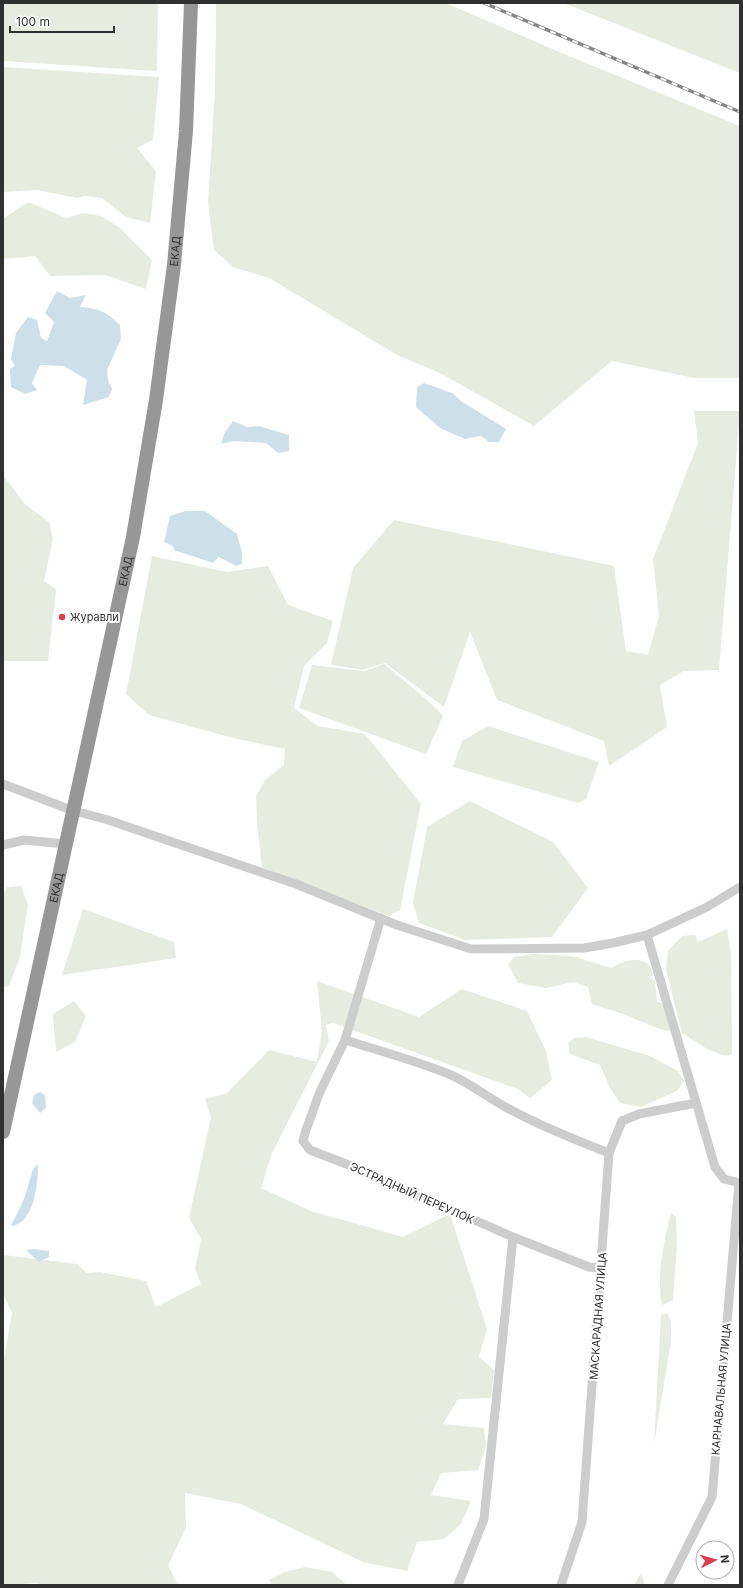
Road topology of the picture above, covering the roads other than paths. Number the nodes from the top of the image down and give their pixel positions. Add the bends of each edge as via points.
1 (191, 3) edge
2 (3, 784) edge
3 (74, 811) junction
4 (36, 834) dead end
5 (28, 840) junction
6 (66, 844) junction
7 (3, 845) edge
8 (740, 887) edge
9 (380, 918) junction
10 (648, 935) junction
11 (344, 1040) junction
12 (696, 1103) junction
13 (3, 1132) edge
14 (610, 1153) junction
15 (740, 1183) edge
16 (513, 1237) junction
17 (602, 1268) junction
18 (458, 1585) edge
19 (560, 1585) edge
20 (668, 1585) edge

1 - 3 highway, ЕКАД via 186,131 174,265 156,400 133,537
2 - 3 street
3 - 6 highway, ЕКАД
3 - 9 street via 105,819 296,884
4 - 5 street
5 - 6 street
5 - 7 street
6 - 13 highway, ЕКАД
8 - 10 street via 707,907
9 - 10 street via 471,949 584,948
9 - 11 street
10 - 12 street
11 - 14 street via 403,1057 450,1075 508,1109
11 - 16 street, ЭСТРАДНЫЙ ПЕРЕУЛОК via 319,1094 306,1130 303,1141 310,1150
12 - 14 street, МАСКАРАДНАЯ УЛИЦА via 639,1114 622,1121
12 - 15 street via 715,1167 724,1180
14 - 17 street, МАСКАРАДНАЯ УЛИЦА
15 - 20 street, КАРНАВАЛЬНАЯ УЛИЦА via 712,1498
16 - 17 street, ЭСТРАДНЫЙ ПЕРЕУЛОК via 589,1267
16 - 18 street via 484,1519
17 - 19 street, МАСКАРАДНАЯ УЛИЦА via 582,1522

